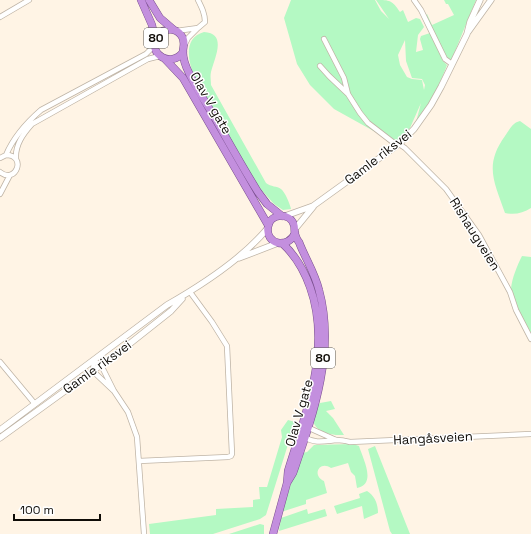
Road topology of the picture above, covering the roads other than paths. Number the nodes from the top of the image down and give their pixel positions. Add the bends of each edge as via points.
1 (29, 0) edge
2 (141, 0) edge
3 (149, 0) edge
4 (198, 0) edge
5 (414, 0) edge
6 (480, 0) edge
7 (491, 0) edge
8 (0, 17) edge
9 (198, 28) junction
10 (175, 31) junction
11 (467, 34) junction
12 (324, 39) dead end
13 (154, 44) junction
14 (183, 49) junction
15 (163, 58) junction
16 (452, 64) junction
17 (320, 66) dead end
18 (348, 94) junction
19 (399, 144) junction
20 (2, 156) edge
21 (16, 159) junction
22 (0, 172) edge
23 (10, 175) junction
24 (0, 178) edge
25 (0, 194) edge
26 (313, 206) junction
27 (283, 216) junction
28 (268, 227) junction
29 (295, 231) junction
30 (280, 243) junction
31 (237, 258) junction
32 (190, 292) junction
33 (531, 339) edge
34 (94, 361) junction
35 (0, 362) edge
36 (101, 365) junction
37 (93, 370) junction
38 (114, 391) junction
39 (35, 404) junction
40 (308, 428) junction
41 (0, 430) edge
42 (300, 430) junction
43 (531, 434) edge
44 (0, 438) edge
45 (305, 438) junction
46 (336, 440) junction
47 (139, 461) junction
48 (287, 483) junction
49 (144, 534) edge
50 (273, 534) edge

1 - 8 street
2 - 13 highway, Olav V gate / 80 via 152,25
3 - 10 highway, Olav V gate / 80 via 160,18
4 - 9 street via 205,17 205,22
5 - 16 street via 445,59
6 - 11 street, Gamle riksvei
7 - 11 street, Gamle riksvei
9 - 10 street
9 - 14 street via 188,38
10 - 13 highway, 80 via 160,32
10 - 14 highway, Olav V gate / 80 via 182,37
11 - 16 street, Gamle riksvei
12 - 18 street, Rishaugveien via 344,78
13 - 15 highway, Olav V gate / 80 via 155,50
13 - 20 street via 146,54 41,110 28,121
14 - 15 highway, 80 via 175,58
14 - 27 highway, Olav V gate / 80 via 185,64 196,86 258,192 267,204
15 - 21 street via 148,58 32,124 21,138 15,152
15 - 28 highway, Olav V gate / 80 via 183,78
16 - 19 street, Gamle riksvei via 425,114
17 - 18 street, Rishaugveien
18 - 19 street, Rishaugveien via 368,123
19 - 26 street, Gamle riksvei
19 - 33 street, Rishaugveien via 446,189 479,235 510,292
20 - 21 street via 10,155
21 - 23 street via 18,168
22 - 23 street
22 - 24 street
23 - 25 street
26 - 27 street, Gamle riksvei
26 - 29 street, Gamle riksvei
27 - 28 highway via 274,218
27 - 29 highway, Olav V gate / 80 via 292,220
28 - 30 highway, Olav V gate / 80 via 270,238
28 - 31 street, Gamle riksvei
29 - 30 highway via 290,240
29 - 40 highway, Olav V gate / 80 via 316,278 324,322 321,377
30 - 31 street, Gamle riksvei
30 - 42 highway, Olav V gate / 80 via 295,257 307,279 318,318 319,344 316,366
31 - 32 street, Gamle riksvei
32 - 34 street, Gamle riksvei via 168,305
32 - 36 street, Gamle riksvei via 172,311
32 - 47 street via 222,335 227,346 232,454 228,457
34 - 36 street
34 - 37 street
34 - 39 street, Gamle riksvei
35 - 39 street
36 - 37 street, Gamle riksvei
36 - 38 street
37 - 38 street
37 - 44 street, Gamle riksvei
38 - 47 street via 128,412 137,437
39 - 41 street, Gamle riksvei
40 - 42 street
40 - 45 highway, Olav V gate / 80
40 - 46 street
42 - 45 street
42 - 48 highway, Olav V gate / 80
43 - 46 street, Hangåsveien via 350,442
45 - 46 street via 325,442
45 - 48 highway, Olav V gate / 80
47 - 49 street
48 - 50 highway, Olav V gate / 80

